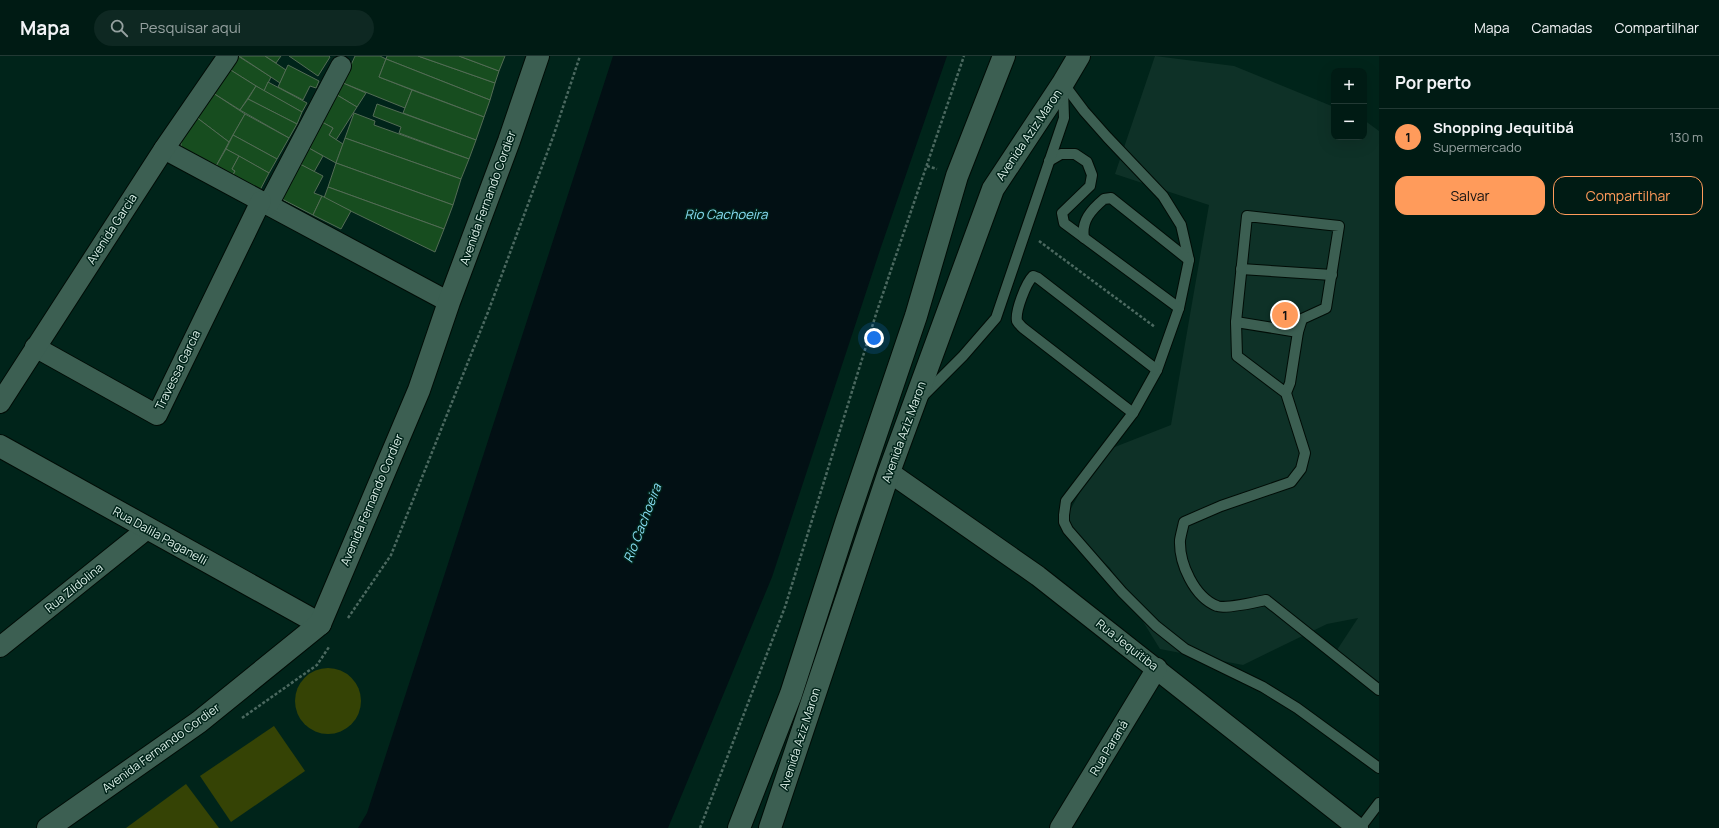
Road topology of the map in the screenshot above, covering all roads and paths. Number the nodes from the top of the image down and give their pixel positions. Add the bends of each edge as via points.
1 (228, 56) edge
2 (538, 56) edge
3 (964, 56) edge
4 (1004, 56) edge
5 (1079, 56) edge
6 (341, 66) dead end
7 (1063, 83) junction
8 (164, 149) junction
9 (1049, 161) junction
10 (265, 203) junction
11 (1025, 231) junction
12 (1084, 238) junction
13 (1189, 260) junction
14 (1241, 269) junction
15 (1332, 275) junction
16 (449, 302) junction
17 (1179, 308) junction
18 (1236, 322) junction
19 (1298, 332) junction
20 (1169, 337) junction
21 (35, 348) junction
22 (1156, 370) junction
23 (1286, 394) junction
24 (0, 403) edge
25 (913, 406) junction
26 (1133, 412) junction
27 (0, 446) edge
28 (889, 472) junction
29 (147, 529) junction
30 (320, 624) junction
31 (0, 647) edge
32 (1157, 668) junction
33 (1379, 690) edge
34 (1379, 768) edge
35 (1379, 803) edge
36 (48, 828) edge
37 (700, 828) edge
38 (739, 828) edge
39 (770, 828) edge
40 (1060, 828) edge
41 (1359, 828) edge

1 - 8 street, Avenida Garcia
2 - 16 main road, Avenida Fernando Cordier
3 - 37 path via 877,311 785,607
4 - 38 main road, Avenida Aziz Maron via 957,176 916,316 791,694
5 - 7 main road, Avenida Aziz Maron
6 - 10 street, Travessa Garcia
7 - 9 lane via 1064,118
7 - 13 lane via 1098,127 1163,196 1181,225
7 - 25 main road, Avenida Aziz Maron via 993,189
8 - 10 street
8 - 21 street, Avenida Garcia
9 - 11 lane
9 - 12 lane via 1061,154 1075,154 1087,162 1092,175 1090,186 1062,213 1064,223
10 - 16 street
10 - 21 street, Travessa Garcia via 156,415
11 - 20 path
11 - 25 lane via 996,318 963,356
12 - 13 lane via 1084,223 1104,199 1111,198
12 - 17 lane
13 - 17 lane
14 - 15 lane
14 - 15 lane via 1247,216 1339,226
14 - 18 lane
15 - 19 lane via 1326,308 1302,319
16 - 30 main road, Avenida Fernando Cordier via 419,390
17 - 20 lane
18 - 19 lane
18 - 23 lane via 1237,356
19 - 23 lane
20 - 22 lane
21 - 24 street, Avenida Garcia
22 - 26 lane
22 - 26 lane via 1038,278 1033,276 1028,281 1017,321
23 - 33 lane via 1305,453 1301,468 1291,482 1221,506 1184,522 1180,540 1182,563 1204,598 1218,607 1266,600
25 - 28 main road, Avenida Aziz Maron
26 - 34 lane via 1066,501 1064,522 1068,530 1122,592 1156,626 1185,649 1263,686
27 - 29 main road, Rua Dalila Paganelli
28 - 32 street, Rua Jequitiba via 1038,576
28 - 39 main road, Avenida Aziz Maron
29 - 30 main road, Rua Dalila Paganelli
29 - 31 street, Rua Zildolina
30 - 36 main road, Avenida Fernando Cordier via 199,722
32 - 40 street, Rua Paraná
32 - 41 street, Rua Jequitiba
35 - 41 lane

